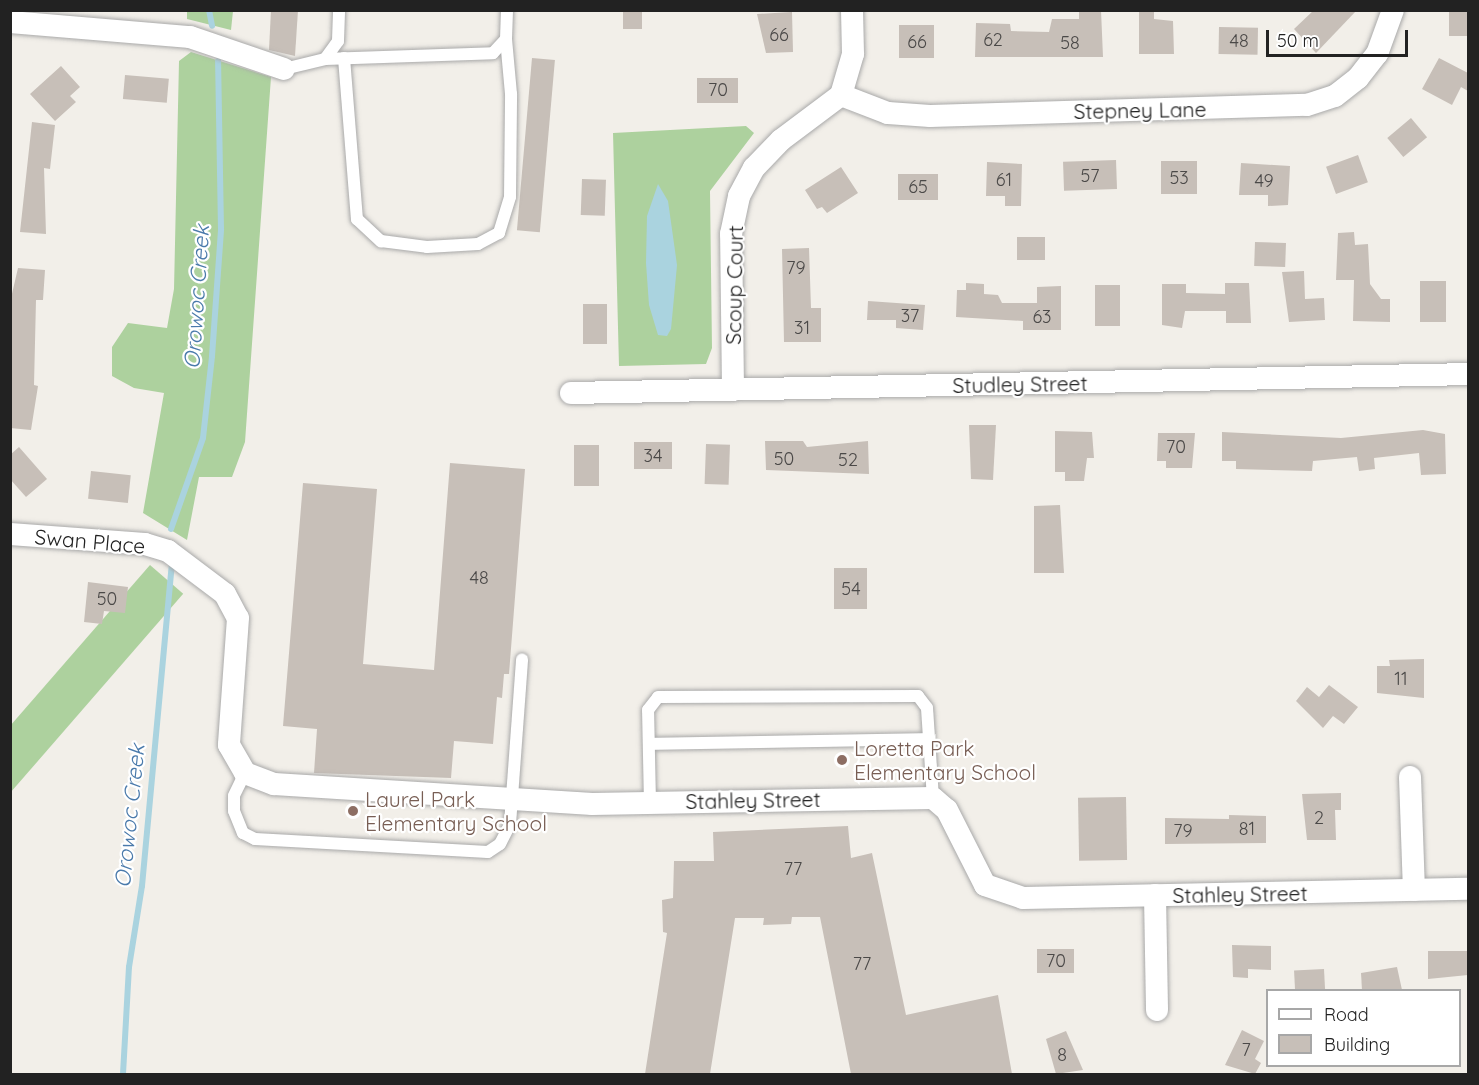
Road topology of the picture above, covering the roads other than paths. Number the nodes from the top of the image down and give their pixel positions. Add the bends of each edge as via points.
1 (339, 10) edge
2 (507, 10) edge
3 (852, 10) edge
4 (1393, 10) edge
5 (10, 22) edge
6 (506, 39) junction
7 (344, 58) junction
8 (324, 59) junction
9 (284, 69) joint
10 (841, 95) junction
11 (1468, 374) edge
12 (733, 390) junction
13 (571, 393) dead end
14 (10, 534) edge
15 (522, 658) dead end
16 (929, 739) junction
17 (649, 744) junction
18 (245, 773) junction
19 (1410, 777) dead end
20 (933, 798) junction
21 (513, 799) junction
22 (650, 803) junction
23 (1468, 889) edge
24 (1414, 890) junction
25 (1155, 895) junction
26 (1156, 1010) dead end

1 - 8 lane via 338,41
2 - 6 lane
3 - 10 street via 853,54
4 - 10 street, Stepney Lane via 1377,54 1358,78 1335,96 1307,105 930,116 888,113
5 - 9 street via 190,37
6 - 7 lane via 493,53
6 - 7 lane via 511,94 510,197 499,232 478,244 427,247 381,240 357,219
7 - 8 lane
8 - 9 lane
10 - 12 street, Scoup Court via 781,140 754,168 739,196 731,234
11 - 12 street, Studley Street
12 - 13 street, Studley Street
14 - 18 street, Swan Place via 145,544 168,551 225,594 238,618 229,745
15 - 21 lane
16 - 17 lane
16 - 17 lane via 927,708 918,696 658,697 648,710
16 - 20 lane
17 - 22 lane
18 - 21 street, Stahley Street via 274,784
18 - 21 lane via 234,796 234,811 243,833 255,839 488,852 505,834
19 - 24 street
20 - 22 street, Stahley Street
20 - 25 street, Stahley Street via 947,810 985,885 1023,898
21 - 22 street, Stahley Street
23 - 24 street, Stahley Street
24 - 25 street, Stahley Street
25 - 26 street

